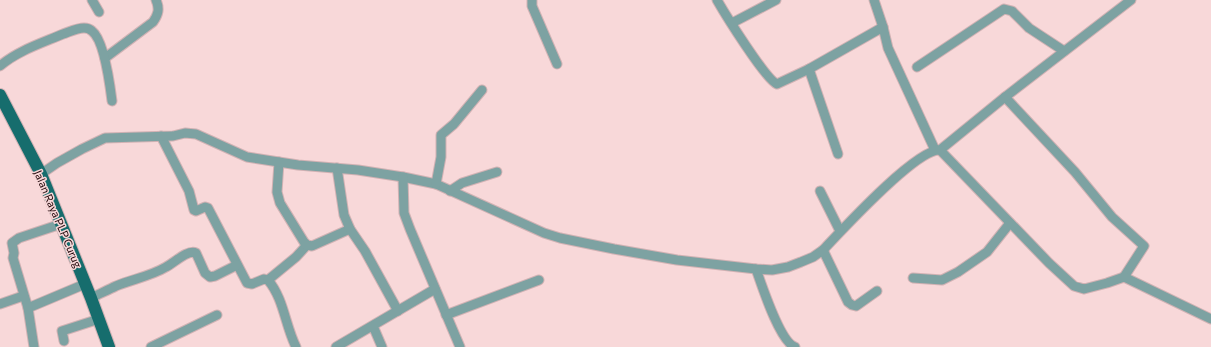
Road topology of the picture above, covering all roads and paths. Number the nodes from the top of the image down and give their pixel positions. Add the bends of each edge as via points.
1 (92, 0) edge
2 (156, 0) edge
3 (532, 0) edge
4 (717, 0) edge
5 (776, 0) edge
6 (874, 0) edge
7 (1131, 0) edge
8 (99, 12) dead end
9 (732, 23) junction
10 (883, 27) junction
11 (1064, 50) junction
12 (105, 58) junction
13 (557, 64) dead end
14 (0, 66) edge
15 (917, 66) dead end
16 (809, 69) junction
17 (482, 90) dead end
18 (0, 95) edge
19 (1005, 97) junction
20 (112, 101) dead end
21 (161, 136) junction
22 (938, 150) junction
23 (838, 154) dead end
24 (279, 162) junction
25 (337, 168) junction
26 (497, 172) dead end
27 (41, 174) junction
28 (403, 177) junction
29 (436, 184) junction
30 (450, 191) junction
31 (820, 191) dead end
32 (1010, 223) junction
33 (61, 224) junction
34 (350, 229) junction
35 (840, 231) junction
36 (308, 245) junction
37 (823, 250) junction
38 (237, 265) junction
39 (756, 270) junction
40 (1124, 277) junction
41 (913, 278) dead end
42 (268, 280) junction
43 (539, 280) dead end
44 (85, 284) junction
45 (435, 289) junction
46 (877, 291) dead end
47 (23, 296) junction
48 (91, 298) junction
49 (0, 304) edge
50 (28, 308) junction
51 (398, 311) junction
52 (217, 315) dead end
53 (446, 315) junction
54 (99, 319) junction
55 (1211, 320) edge
56 (373, 326) junction
57 (64, 341) dead end
58 (34, 347) edge
59 (109, 347) edge
60 (151, 347) edge
61 (296, 347) edge
62 (336, 347) edge
63 (382, 347) edge
64 (460, 347) edge
65 (795, 347) edge

1 - 8 street
2 - 12 street via 158,14 153,22
3 - 13 street via 532,6
4 - 9 street
5 - 9 street
6 - 10 street
7 - 11 street
9 - 16 street via 774,83 777,84
10 - 16 street
10 - 22 street via 888,48
11 - 15 street via 1029,28 1012,11 1004,9
11 - 19 street
12 - 14 street via 98,37 89,28 83,28 37,44
12 - 20 street
16 - 23 street
17 - 29 street via 454,124 441,135 441,157
18 - 27 main road, Jalan Raya PLP Curug
19 - 22 street
19 - 40 street via 1075,172 1112,217 1144,246
21 - 24 street via 196,134 247,157
21 - 27 street via 105,138
21 - 38 street via 189,191 194,210 208,208
22 - 32 street
22 - 35 street via 917,159
24 - 25 street
24 - 36 street via 276,186 280,203 299,236
25 - 28 street
25 - 34 street via 342,209
26 - 30 street via 462,183
27 - 33 main road, Jalan Raya PLP Curug
28 - 29 street
28 - 45 street via 404,213
29 - 30 street
30 - 39 street via 560,238 677,260
31 - 35 street
32 - 40 street via 1074,286 1084,289
32 - 41 street via 988,252 958,272 942,280
33 - 44 main road, Jalan Raya PLP Curug
33 - 47 street via 19,238 12,243 13,258
34 - 36 street via 312,246
34 - 51 street
35 - 37 street
36 - 42 street
37 - 39 street via 788,267
37 - 46 street via 848,302 856,306
38 - 42 street via 248,284
38 - 48 street via 210,277 194,252 182,256 168,267
39 - 65 street via 780,329
40 - 55 street
42 - 61 street via 276,291
43 - 53 street
44 - 48 main road, Jalan Raya PLP Curug
44 - 50 street
45 - 51 street
45 - 53 street
47 - 49 street
47 - 50 street
48 - 54 main road, Jalan Raya PLP Curug
50 - 58 street
51 - 56 street
52 - 60 street
53 - 64 street
54 - 57 street via 62,330
54 - 59 main road, Jalan Raya PLP Curug
56 - 62 street
56 - 63 street

